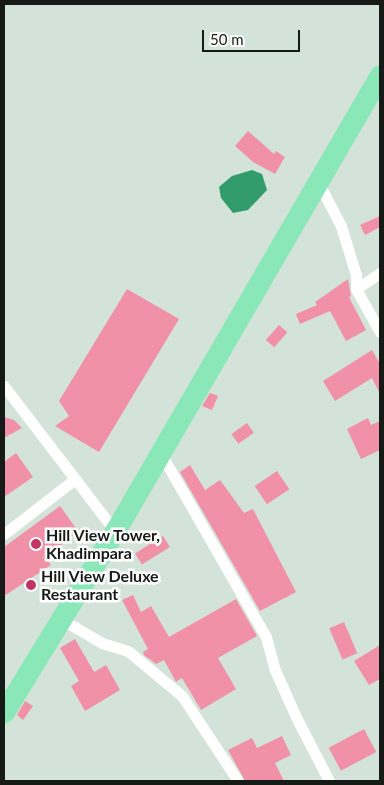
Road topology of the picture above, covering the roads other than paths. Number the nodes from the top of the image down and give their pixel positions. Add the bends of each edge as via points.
1 (380, 75) edge
2 (317, 180) junction
3 (380, 273) edge
4 (356, 289) junction
5 (380, 332) edge
6 (4, 386) edge
7 (160, 452) junction
8 (75, 479) junction
9 (115, 531) junction
10 (4, 534) edge
11 (61, 619) junction
12 (4, 712) edge
13 (238, 781) edge
14 (329, 781) edge

1 - 2 highway
2 - 4 street via 341,226 356,276
2 - 7 highway
3 - 4 street
4 - 5 street
6 - 8 street
7 - 9 highway
7 - 14 street via 266,638 275,670
8 - 9 street
8 - 10 street
9 - 11 highway
11 - 12 highway
11 - 13 street via 102,643 128,651 182,696

